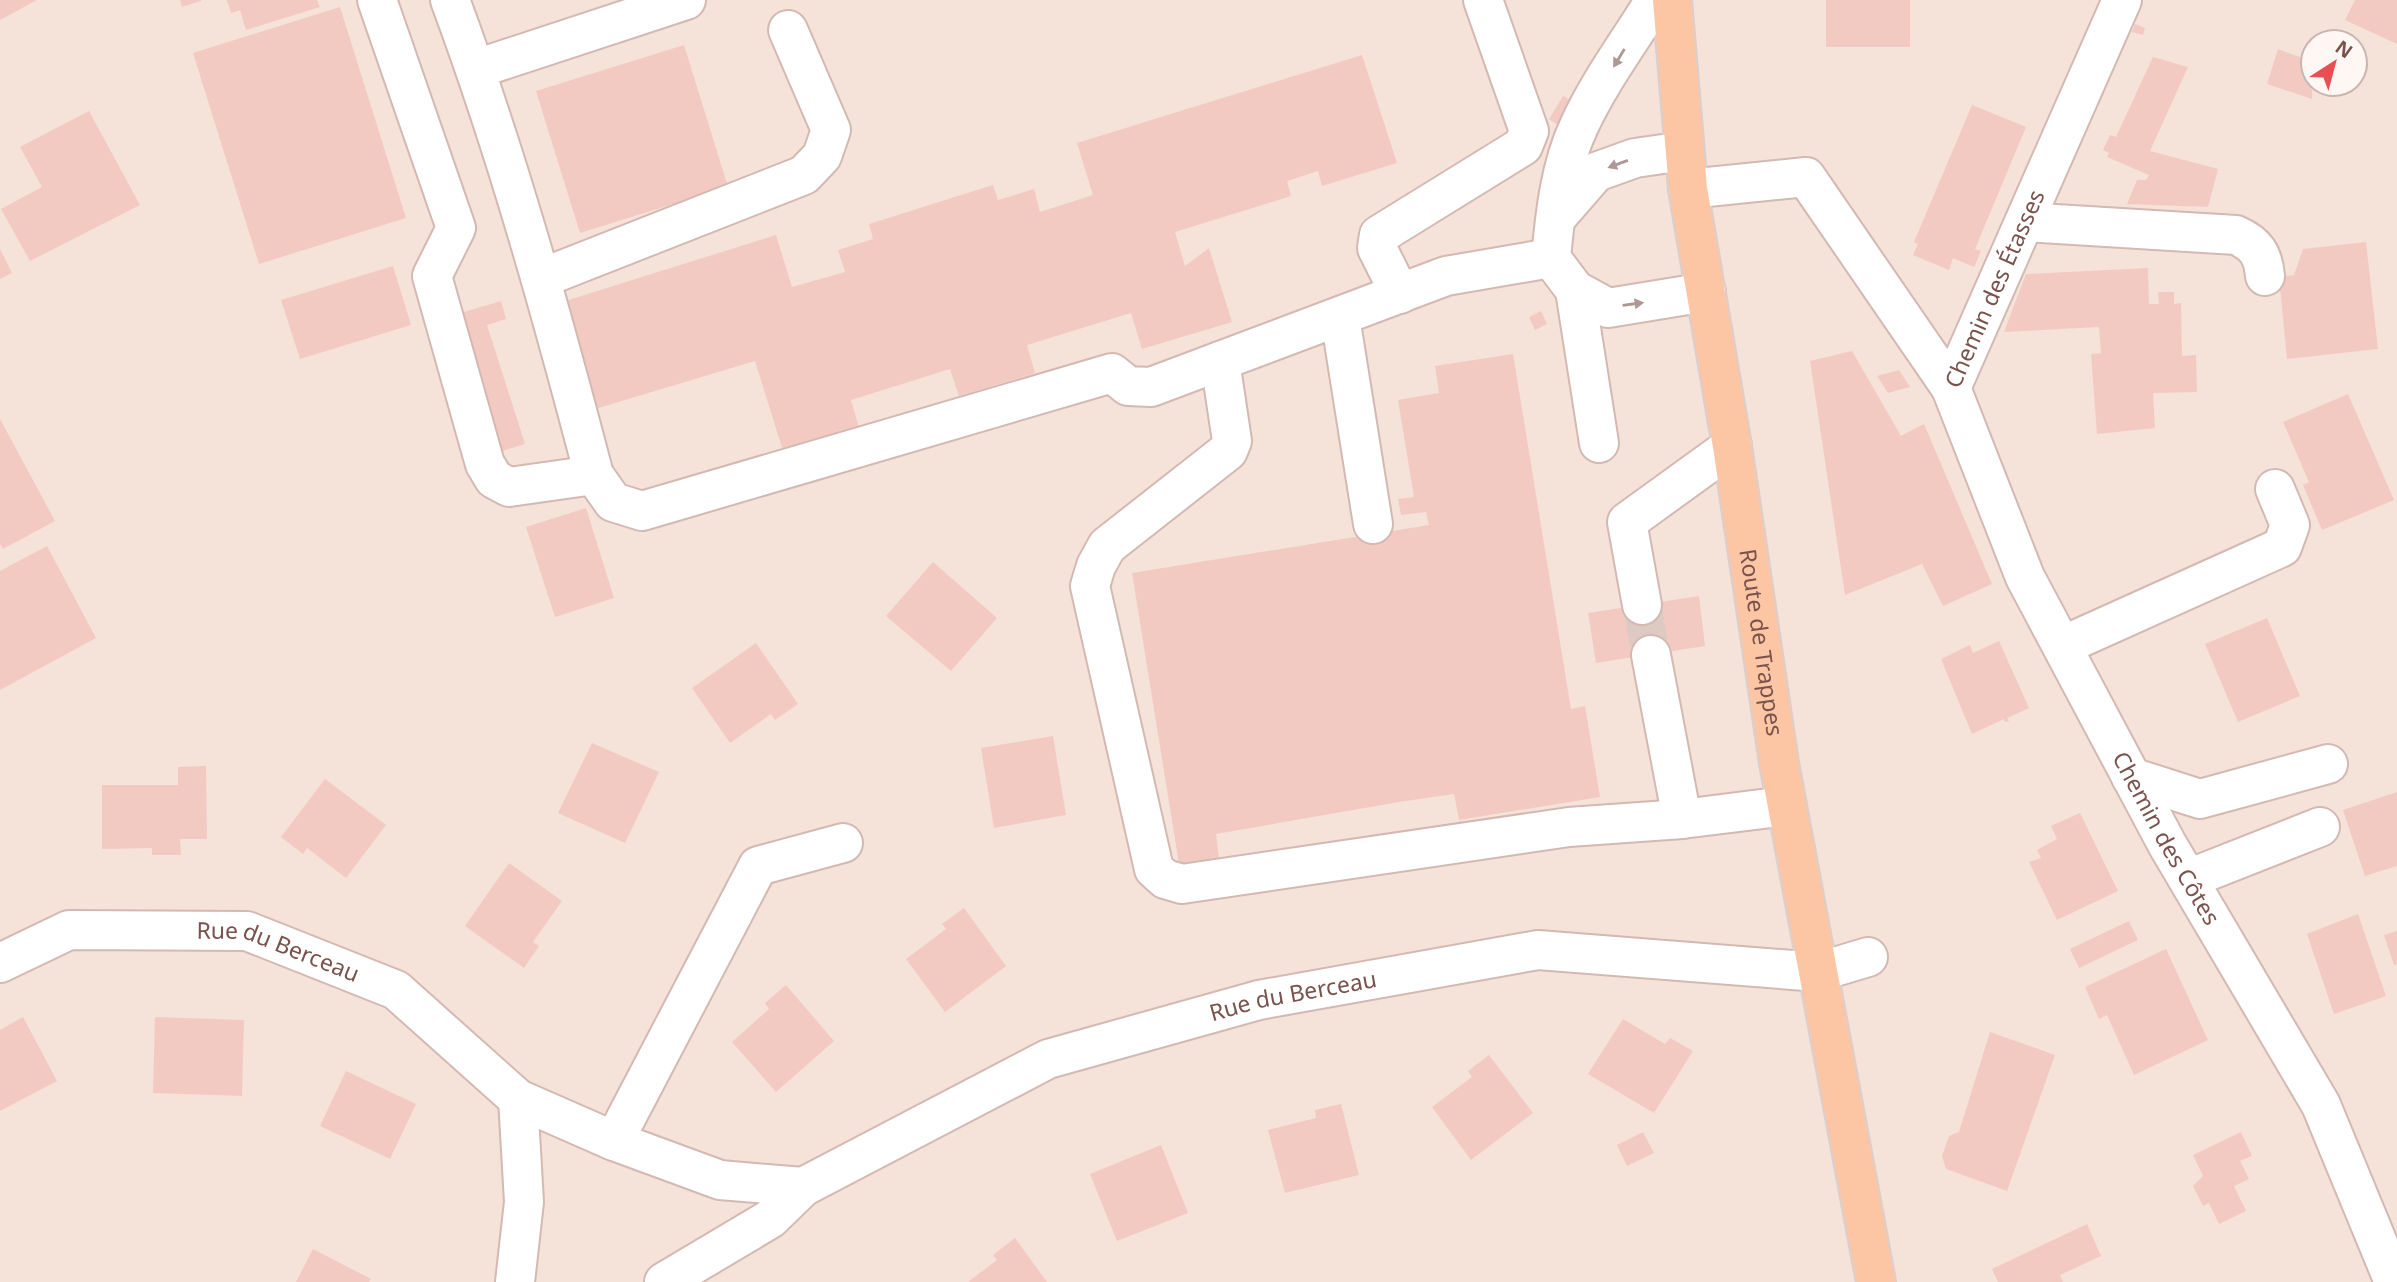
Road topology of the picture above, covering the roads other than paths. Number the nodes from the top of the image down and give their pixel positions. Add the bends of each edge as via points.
1 (377, 0) edge
2 (450, 0) edge
3 (686, 0) edge
4 (1483, 0) edge
5 (1655, 0) edge
6 (1672, 0) edge
7 (2122, 0) edge
8 (789, 30) dead end
9 (476, 69) junction
10 (1684, 151) junction
11 (1688, 189) junction
12 (1555, 219) junction
13 (2025, 222) junction
14 (1551, 258) junction
15 (2265, 276) dead end
16 (542, 278) junction
17 (1574, 290) junction
18 (1706, 292) junction
19 (1400, 294) junction
20 (1339, 317) junction
21 (1220, 361) junction
22 (1951, 388) junction
23 (1599, 443) dead end
24 (1732, 446) junction
25 (594, 475) junction
26 (2275, 489) dead end
27 (1373, 524) dead end
28 (1642, 605) tunnel mouth
29 (2062, 646) junction
30 (1651, 655) tunnel mouth
31 (2328, 764) dead end
32 (2131, 777) junction
33 (1786, 806) junction
34 (1682, 819) junction
35 (2319, 827) dead end
36 (843, 843) dead end
37 (2188, 879) junction
38 (1868, 957) dead end
39 (0, 963) edge
40 (1818, 972) junction
41 (518, 1099) junction
42 (614, 1141) junction
43 (803, 1187) junction
44 (515, 1282) edge
45 (664, 1282) edge
46 (1876, 1282) edge
47 (2394, 1282) edge

1 - 25 street via 456,228 432,276 485,464 494,479 509,487
2 - 9 street
3 - 9 street
4 - 19 street via 1529,131 1523,146 1380,235 1377,248
5 -> 12 street via 1580,124 1570,147
6 - 10 main road, Route de Trappes
7 - 13 street, Chemin des Étasses
8 - 16 street via 831,130 822,156 804,175
9 - 16 street
10 - 11 main road, Route de Trappes
10 -> 12 street via 1635,158 1596,172
11 - 18 main road, Route de Trappes
11 - 22 street, Chemin des Étasses via 1806,177
12 - 14 street
13 - 15 street via 2236,235 2263,256
13 - 22 street, Chemin des Étasses
14 - 17 street
14 - 19 street via 1446,276
16 - 25 street
17 -> 18 street via 1608,308
17 - 23 street
18 - 24 main road, Route de Trappes
19 - 20 street
20 - 21 street
20 - 27 street
21 - 25 street via 1151,387 1128,386 1112,373 642,511 613,502
21 - 34 street via 1232,441 1227,451 1107,546 1090,586 1154,869 1165,879 1182,884 1569,827
22 - 29 street, Chemin des Côtes via 2025,577
24 - 28 street via 1627,522
24 - 33 main road, Route de Trappes
26 - 29 street via 2290,525 2282,547
29 - 32 street, Chemin des Côtes
30 - 34 street
31 - 32 street via 2200,799
32 - 37 street, Chemin des Côtes
33 - 34 street
33 - 40 main road, Route de Trappes
35 - 37 street
36 - 42 street via 758,866
37 - 47 street, Chemin des Côtes via 2321,1105
38 - 40 street
39 - 41 street, Rue du Berceau via 69,930 247,931 396,990
40 - 43 street, Rue du Berceau via 1538,950 1259,999 1048,1059
40 - 46 main road, Route de Trappes
41 - 42 street, Rue du Berceau
41 - 44 street via 524,1202
42 - 43 street, Rue du Berceau via 720,1180
43 - 45 street, Rue du Berceau via 770,1219

